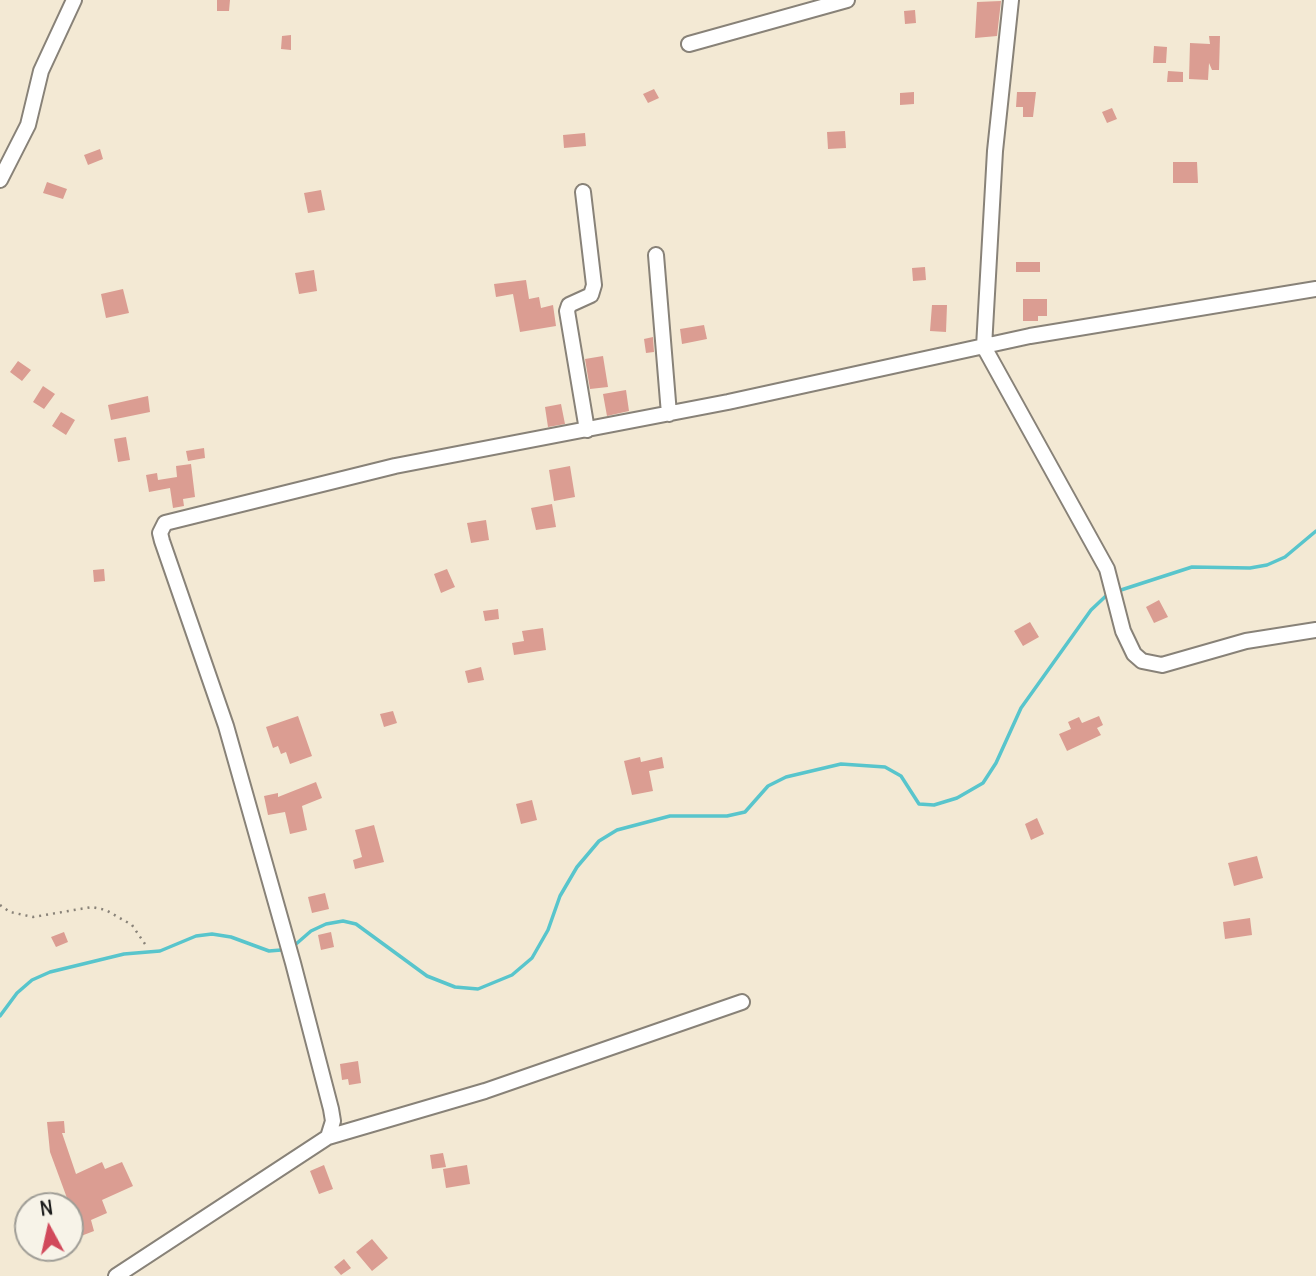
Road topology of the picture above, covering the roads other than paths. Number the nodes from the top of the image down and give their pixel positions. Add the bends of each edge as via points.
1 (74, 0) edge
2 (847, 0) edge
3 (1011, 0) edge
4 (689, 44) dead end
5 (0, 180) edge
6 (583, 192) dead end
7 (656, 255) dead end
8 (1316, 289) edge
9 (984, 347) junction
10 (669, 414) junction
11 (587, 430) junction
12 (1316, 630) edge
13 (743, 1002) dead end
14 (328, 1137) junction
15 (116, 1276) edge

1 - 5 street via 41,71 24,135
2 - 4 street
3 - 9 street via 995,151
6 - 11 street via 594,285 591,295 569,305 567,311
7 - 10 street
8 - 9 street
9 - 10 street
9 - 12 street via 1107,569 1123,631 1142,661 1162,665 1246,641
10 - 11 street
11 - 14 street via 374,471 177,519 162,528 162,541 226,726 293,963 331,1109
13 - 14 street via 485,1091
14 - 15 street

